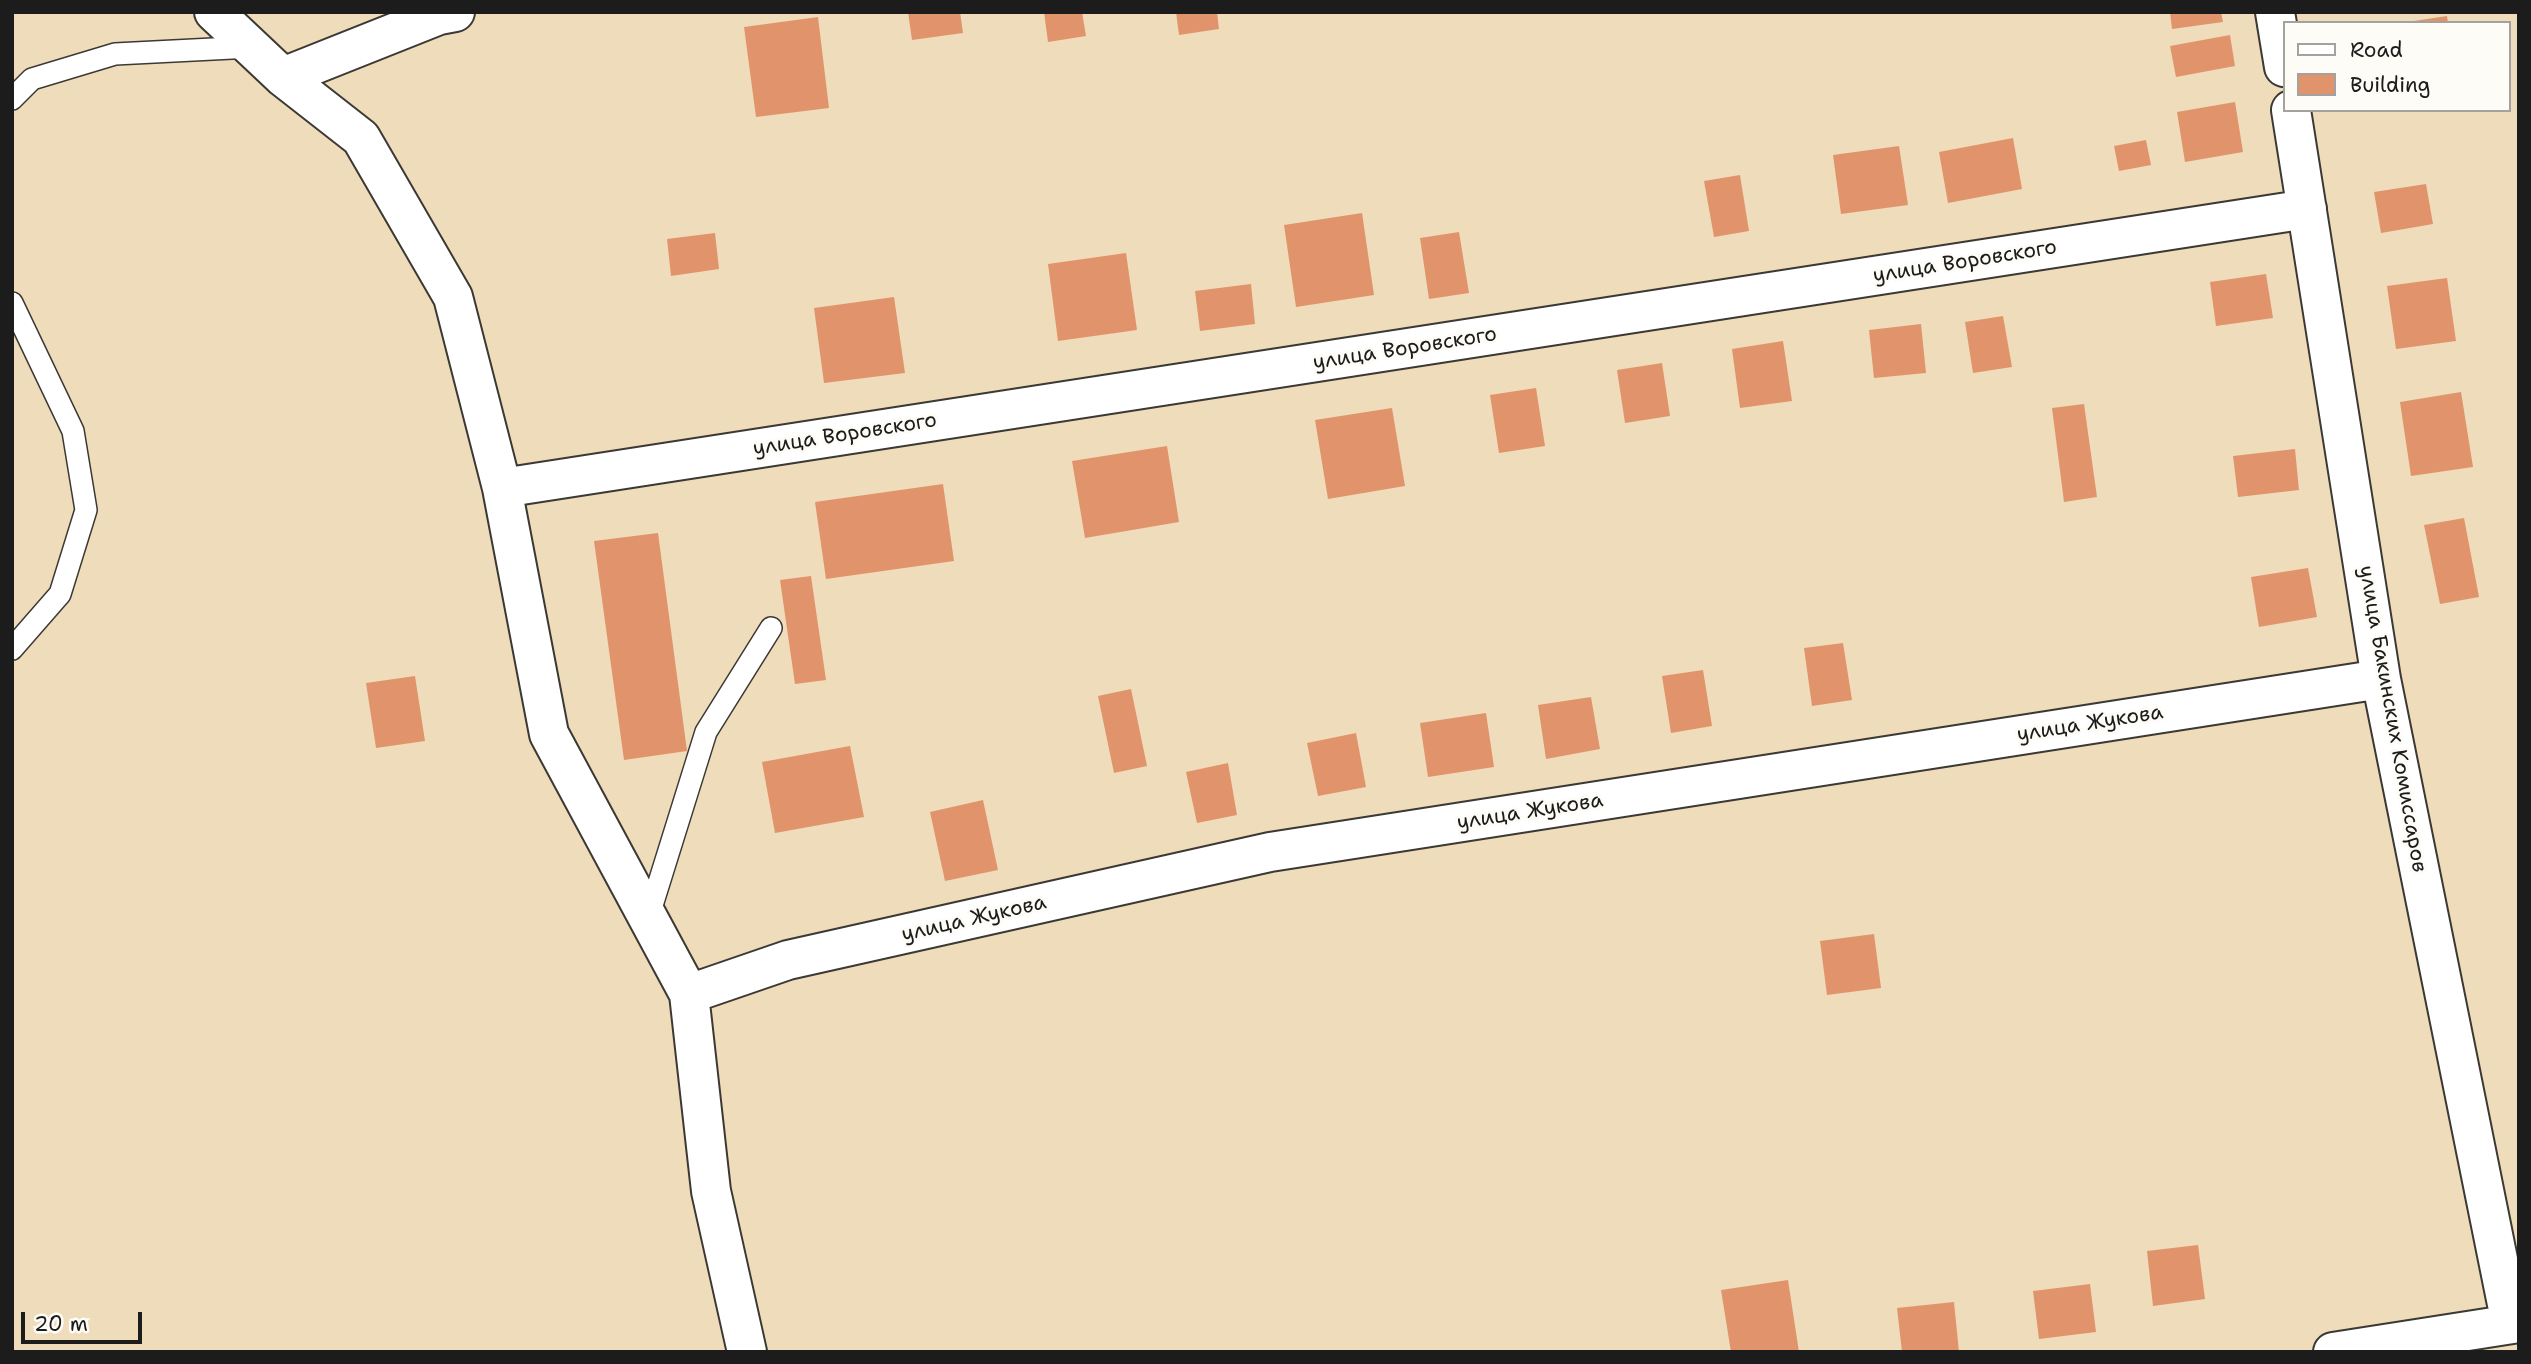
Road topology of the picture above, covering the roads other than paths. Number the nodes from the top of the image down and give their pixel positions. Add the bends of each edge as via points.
1 (214, 12) edge
2 (455, 12) edge
3 (2275, 12) edge
4 (252, 47) junction
5 (2282, 55) edge
6 (283, 76) junction
7 (12, 99) edge
8 (2291, 112) edge
9 (2307, 209) junction
10 (12, 303) edge
11 (502, 488) junction
12 (771, 628) dead end
13 (12, 649) edge
14 (2381, 679) junction
15 (648, 918) junction
16 (690, 994) junction
17 (2515, 1324) edge
18 (747, 1352) edge
19 (2333, 1352) edge

1 - 4 street
2 - 6 street
3 - 5 street
4 - 6 street
4 - 7 lane via 115,54 32,79
6 - 11 street via 361,138 453,297
8 - 9 street, улица Бакинских Комиссаров
9 - 11 street, улица Воровского
9 - 14 street, улица Бакинских Комиссаров
10 - 13 lane via 73,431 86,510 60,594
11 - 15 street via 549,734
12 - 15 lane via 706,732
14 - 16 street, улица Жукова via 1270,852 788,960
14 - 17 street, улица Бакинских Комиссаров
15 - 16 street
16 - 18 street via 711,1191
17 - 19 street

